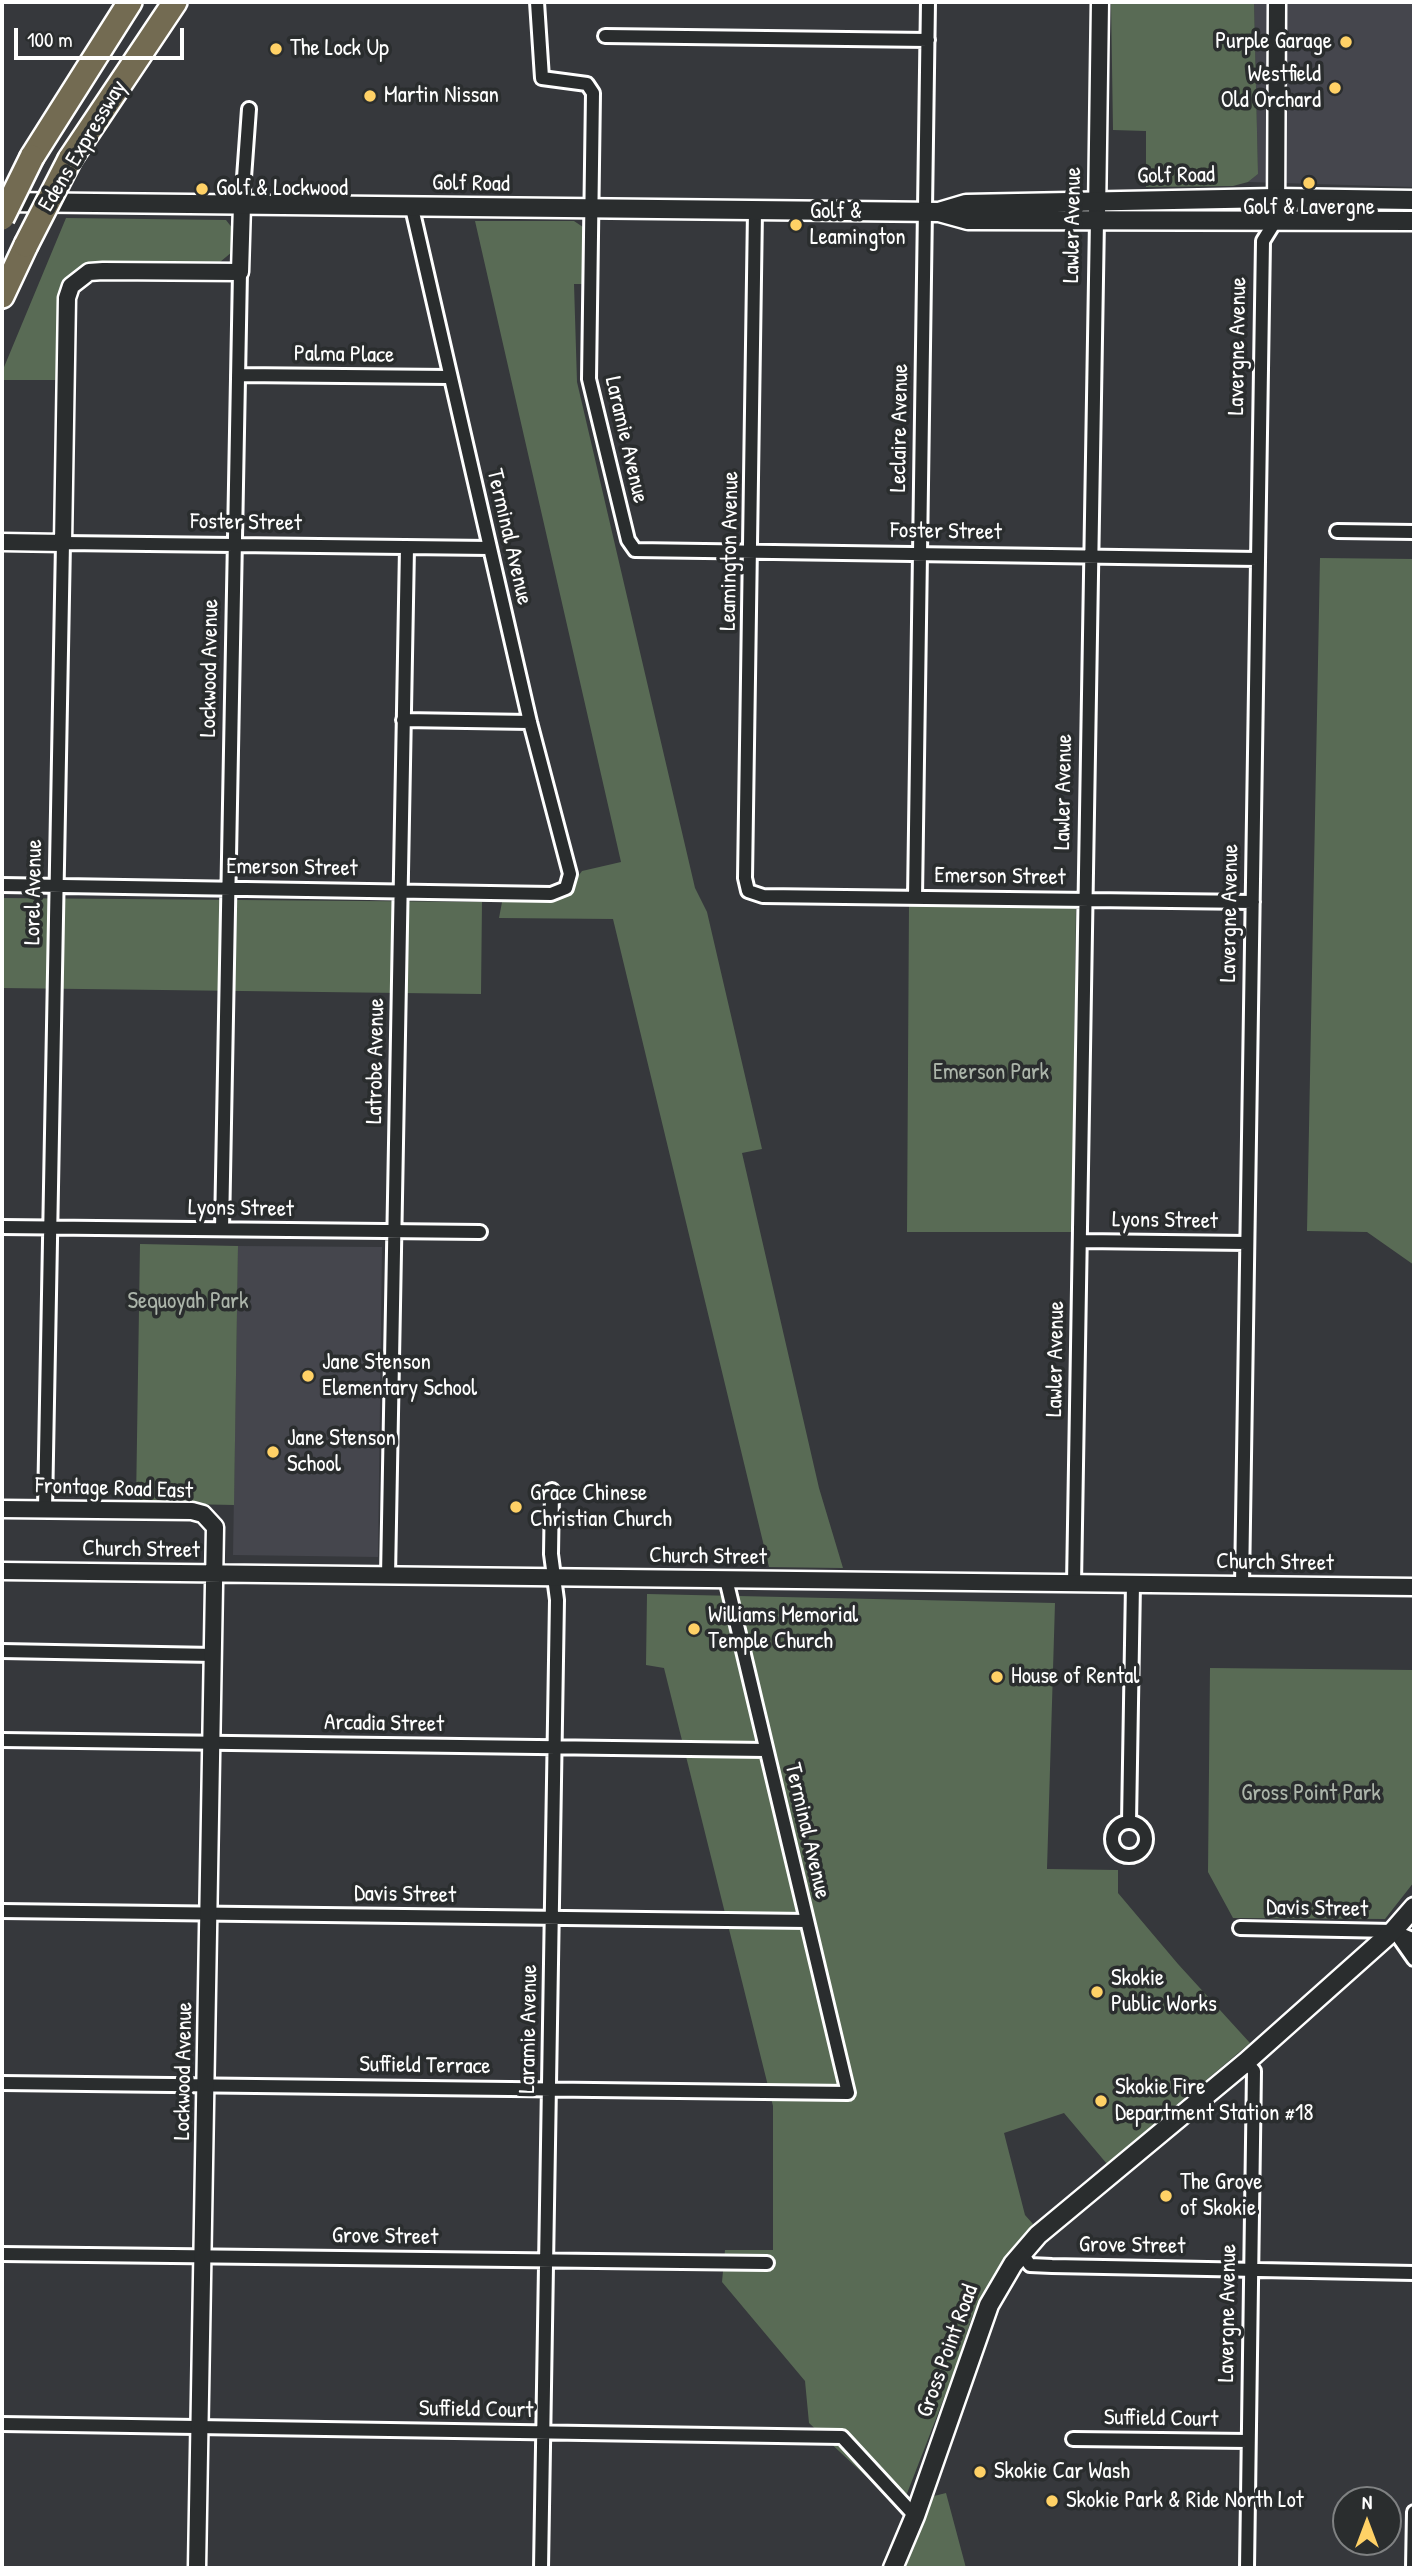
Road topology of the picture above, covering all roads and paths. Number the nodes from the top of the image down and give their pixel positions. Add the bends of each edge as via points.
1 (130, 2) edge
2 (175, 2) edge
3 (537, 2) edge
4 (928, 2) edge
5 (1100, 2) edge
6 (1277, 2) edge
7 (605, 36) dead end
8 (928, 40) junction
9 (249, 109) dead end
10 (1276, 198) junction
11 (1414, 200) edge
12 (2, 202) edge
13 (242, 205) junction
14 (412, 208) junction
15 (591, 210) junction
16 (755, 211) junction
17 (1097, 211) junction
18 (932, 212) junction
19 (2, 218) edge
20 (1244, 220) junction
21 (1276, 220) junction
22 (1414, 221) edge
23 (1263, 241) junction
24 (240, 272) junction
25 (2, 296) edge
26 (238, 375) junction
27 (449, 376) junction
28 (1337, 531) dead end
29 (1414, 532) edge
30 (2, 542) edge
31 (63, 543) junction
32 (235, 545) junction
33 (407, 548) junction
34 (490, 548) junction
35 (635, 550) joint
36 (751, 552) junction
37 (918, 554) junction
38 (1090, 556) junction
39 (1258, 559) junction
40 (404, 720) junction
41 (530, 722) junction
42 (570, 874) joint
43 (2, 885) edge
44 (57, 886) junction
45 (229, 888) junction
46 (400, 891) junction
47 (748, 891) joint
48 (915, 897) junction
49 (1085, 898) junction
50 (1253, 902) junction
51 (2, 1227) edge
52 (51, 1227) junction
53 (222, 1229) junction
54 (394, 1231) junction
55 (480, 1232) dead end
56 (1082, 1241) junction
57 (1247, 1242) junction
58 (552, 1490) dead end
59 (2, 1509) edge
60 (46, 1509) junction
61 (2, 1571) edge
62 (216, 1574) junction
63 (388, 1576) junction
64 (555, 1578) junction
65 (726, 1580) junction
66 (1074, 1583) junction
67 (1133, 1584) junction
68 (1242, 1585) junction
69 (1414, 1587) edge
70 (2, 1651) edge
71 (214, 1655) junction
72 (2, 1740) edge
73 (213, 1742) junction
74 (555, 1747) junction
75 (766, 1750) junction
76 (1129, 1822) dead end
77 (1414, 1907) edge
78 (2, 1911) edge
79 (209, 1913) junction
80 (552, 1919) junction
81 (807, 1922) junction
82 (1240, 1928) dead end
83 (1393, 1931) junction
84 (1414, 1944) edge
85 (1414, 1959) edge
86 (1246, 2062) junction
87 (2, 2083) edge
88 (206, 2084) junction
89 (549, 2089) junction
90 (848, 2093) joint
91 (2, 2254) edge
92 (1022, 2254) junction
93 (203, 2256) junction
94 (546, 2260) junction
95 (767, 2263) dead end
96 (1251, 2270) junction
97 (1414, 2273) edge
98 (2, 2424) edge
99 (200, 2427) junction
100 (544, 2432) junction
101 (1073, 2439) dead end
102 (1248, 2441) junction
103 (1414, 2512) edge
104 (915, 2516) junction
105 (197, 2568) edge
106 (541, 2568) edge
107 (893, 2568) edge
108 (1247, 2568) edge
109 (1413, 2568) edge

1 - 19 highway, Edens Expressway, bridge via 32,157
2 - 25 highway, Edens Expressway, bridge via 70,159
3 - 15 street, Laramie Avenue via 542,78 587,84 593,93
4 - 8 street, Leclaire Avenue
5 - 17 street, Lawler Avenue
6 - 10 street
7 - 8 street
8 - 18 street, Leclaire Avenue
9 - 13 street, Lockwood Avenue
10 - 11 main road, Golf Road
10 - 17 main road, Golf Road
10 - 21 street
12 - 13 main road, Golf Road
13 - 14 main road, Golf Road
13 - 24 street, Lockwood Avenue
14 - 15 main road, Golf Road
14 - 27 street, Terminal Avenue
15 - 16 main road, Golf Road
15 - 35 street, Laramie Avenue via 589,379 628,540
16 - 18 main road, Golf Road
16 - 36 street, Leamington Avenue
17 - 18 main road, Golf Road via 968,220
17 - 20 main road, Golf Road
17 - 38 street, Lawler Avenue
18 - 37 street, Leclaire Avenue
20 - 21 main road, Golf Road
20 - 23 street
21 - 22 main road, Golf Road
21 - 23 street
23 - 39 street, Lavergne Avenue
24 - 26 street, Lockwood Avenue
24 - 31 street, Lorel Avenue via 103,271 78,278 67,298
26 - 27 street, Palma Place
26 - 32 street, Lockwood Avenue
27 - 34 street, Terminal Avenue
28 - 29 street
30 - 31 street, Foster Street
31 - 32 street, Foster Street
31 - 44 street, Lorel Avenue
32 - 33 street, Foster Street
32 - 45 street, Lockwood Avenue
33 - 34 street, Foster Street
33 - 40 street, Latrobe Avenue
34 - 41 street, Terminal Avenue
35 - 36 street, Foster Street
36 - 37 street, Foster Street
36 - 47 street, Leamington Avenue
37 - 38 street, Foster Street
37 - 48 street, Leclaire Avenue
38 - 39 street, Foster Street
38 - 49 street, Lawler Avenue
39 - 50 street, Lavergne Avenue
40 - 41 street
40 - 46 street, Latrobe Avenue
41 - 42 street, Terminal Avenue
42 - 46 street, Emerson Street via 566,888 551,894
43 - 44 street, Emerson Street
44 - 45 street, Emerson Street
44 - 52 street, Lorel Avenue
45 - 46 street, Emerson Street
45 - 53 street, Lockwood Avenue
46 - 54 street, Latrobe Avenue
47 - 48 street, Emerson Street via 763,896
48 - 49 street, Emerson Street
49 - 50 street, Emerson Street
49 - 56 street, Lawler Avenue
50 - 57 street, Lavergne Avenue
51 - 52 street, Lyons Street
52 - 53 street, Lyons Street
52 - 60 street, Lorel Avenue
53 - 54 street, Lyons Street
54 - 55 street, Lyons Street
54 - 63 street, Latrobe Avenue
56 - 57 street, Lyons Street
56 - 66 street, Lawler Avenue
57 - 68 street, Lavergne Avenue
58 - 64 street, Laramie Avenue
59 - 60 street, Frontage Road East
60 - 62 street, Frontage Road East via 203,1514 215,1527
61 - 62 street, Church Street
62 - 63 street, Church Street
62 - 71 street, Lockwood Avenue
63 - 64 street, Church Street
64 - 65 street, Church Street
64 - 74 street, Laramie Avenue
65 - 66 street, Church Street
65 - 75 street, Terminal Avenue
66 - 67 street, Church Street
67 - 68 street, Church Street
67 - 76 street
68 - 69 street, Church Street
70 - 71 street
71 - 73 street, Lockwood Avenue
72 - 73 street, Arcadia Street
73 - 74 street, Arcadia Street
73 - 79 street, Lockwood Avenue
74 - 75 street, Arcadia Street
74 - 80 street, Laramie Avenue
75 - 81 street, Terminal Avenue
77 - 83 main road, Gross Point Road
78 - 79 street, Davis Street
79 - 80 street, Davis Street
79 - 88 street, Lockwood Avenue
80 - 81 street, Davis Street
80 - 89 street, Laramie Avenue
81 - 90 street, Terminal Avenue
82 - 83 street, Davis Street
83 - 84 street
83 - 85 street
83 - 86 main road, Gross Point Road
86 - 92 main road, Gross Point Road via 1038,2235
86 - 96 street, Lavergne Avenue via 1254,2071
87 - 88 street, Suffield Terrace
88 - 89 street, Suffield Terrace
88 - 93 street, Lockwood Avenue
89 - 90 street, Suffield Terrace
89 - 94 street, Laramie Avenue
91 - 93 street, Grove Street
92 - 96 street, Grove Street via 1030,2265
92 - 104 main road, Gross Point Road via 989,2305
93 - 94 street, Grove Street
93 - 99 street, Lockwood Avenue
94 - 95 street, Grove Street
94 - 100 street, Laramie Avenue
96 - 97 street, Grove Street
96 - 102 street, Lavergne Avenue
98 - 99 street, Suffield Court
99 - 100 street, Suffield Court
99 - 105 street, Lockwood Avenue
100 - 104 street, Suffield Court via 842,2437
100 - 106 street, Laramie Avenue
101 - 102 street, Suffield Court
102 - 108 street, Lavergne Avenue
103 - 109 street
104 - 107 main road, Gross Point Road

